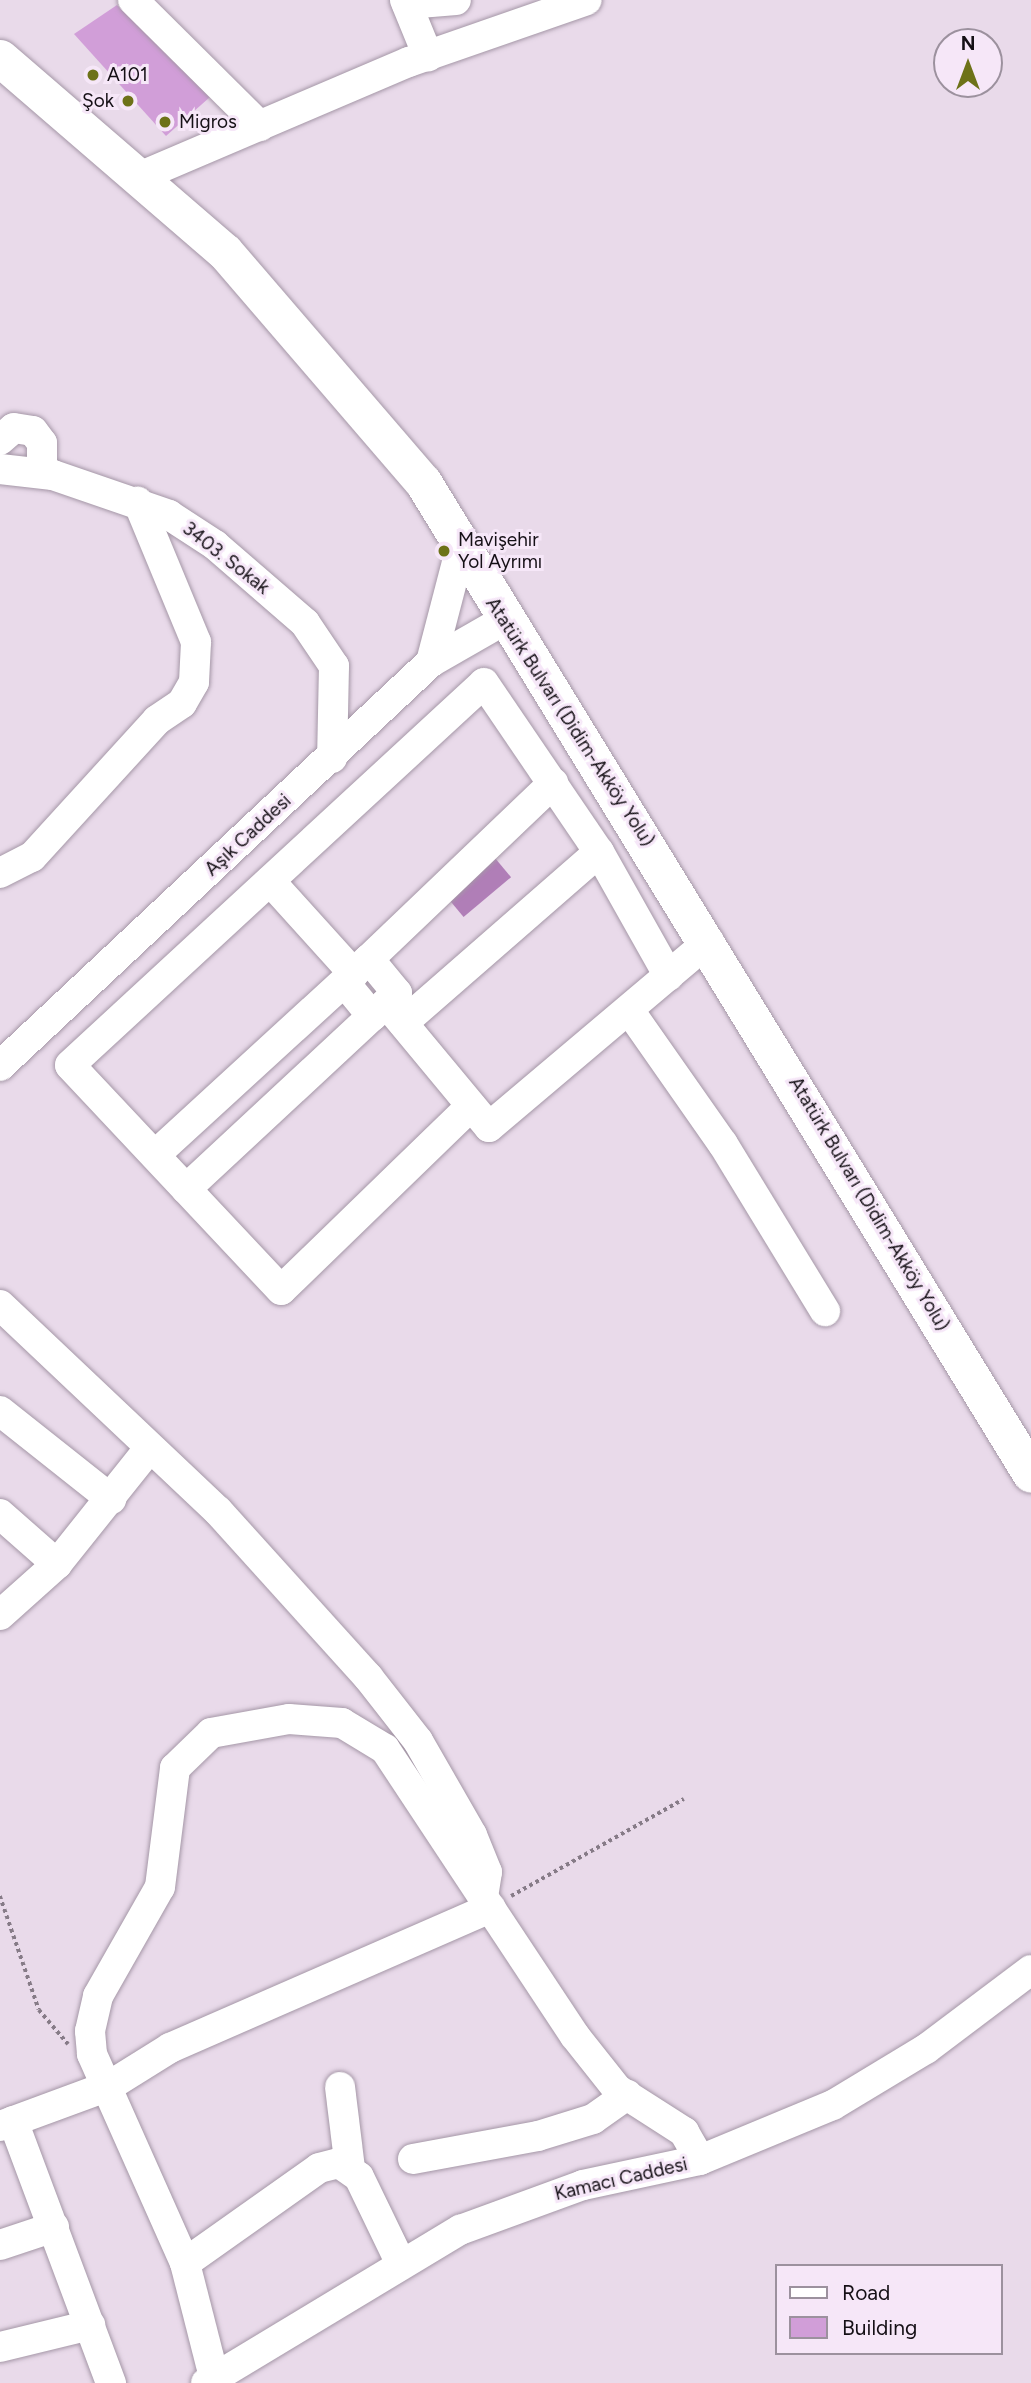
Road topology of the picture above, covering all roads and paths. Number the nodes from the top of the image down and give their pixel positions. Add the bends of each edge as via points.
1 (135, 0) edge
2 (451, 0) edge
3 (587, 0) edge
4 (406, 2) edge
5 (428, 56) junction
6 (0, 58) edge
7 (260, 126) junction
8 (139, 177) junction
9 (0, 440) edge
10 (0, 469) edge
11 (42, 472) junction
12 (138, 502) junction
13 (460, 551) junction
14 (506, 619) junction
15 (432, 662) junction
16 (332, 758) junction
17 (554, 783) junction
18 (599, 852) junction
19 (0, 873) edge
20 (270, 881) junction
21 (709, 941) junction
22 (356, 972) junction
23 (669, 976) junction
24 (629, 1010) junction
25 (387, 1014) junction
26 (0, 1066) edge
27 (471, 1106) junction
28 (155, 1155) junction
29 (186, 1189) junction
30 (0, 1305) edge
31 (825, 1311) dead end
32 (0, 1411) edge
33 (148, 1450) junction
34 (1031, 1474) edge
35 (111, 1499) junction
36 (0, 1514) edge
37 (57, 1564) junction
38 (0, 1615) edge
39 (684, 1799) dead end
40 (0, 1896) edge
41 (487, 1902) junction
42 (1031, 1970) edge
43 (92, 2054) junction
44 (109, 2085) junction
45 (340, 2087) dead end
46 (627, 2095) junction
47 (6, 2123) edge
48 (413, 2159) dead end
49 (700, 2160) junction
50 (350, 2168) junction
51 (54, 2227) junction
52 (0, 2245) edge
53 (400, 2262) junction
54 (185, 2263) junction
55 (90, 2325) junction
56 (0, 2347) edge
57 (210, 2380) edge
58 (111, 2383) edge

1 - 7 street
2 - 4 street
3 - 5 street
4 - 5 street
5 - 7 street
6 - 8 main road, Atatürk Bulvarı (Didim-Akköy Yolu)
7 - 8 street
8 - 13 main road, Atatürk Bulvarı (Didim-Akköy Yolu) via 225,252 423,482
9 - 11 street via 13,428 33,431 42,443
10 - 11 street, 3403. Sokak
11 - 12 street, 3403. Sokak
12 - 16 street, 3403. Sokak via 215,545 329,650
12 - 19 street via 197,642 194,682 182,703 156,720 32,857
13 - 14 main road, Atatürk Bulvarı (Didim-Akköy Yolu)
13 - 15 street
14 - 15 street, Aşık Caddesi
14 - 21 main road, Atatürk Bulvarı (Didim-Akköy Yolu)
15 - 16 street, Aşık Caddesi
16 - 26 street, Aşık Caddesi
17 - 18 street
17 - 20 street via 484,683
17 - 22 street
18 - 23 street
18 - 25 street
20 - 22 street
20 - 28 street via 70,1065
21 - 23 street
21 - 34 main road, Atatürk Bulvarı (Didim-Akköy Yolu)
22 - 25 street
22 - 28 street
23 - 24 street
24 - 27 street via 489,1127
24 - 31 street via 723,1144
25 - 27 street
25 - 29 street
27 - 29 street via 281,1290
28 - 29 street
30 - 33 street
32 - 35 street
33 - 35 street
33 - 41 street via 218,1510 418,1741 472,1835 487,1872
35 - 37 street
36 - 37 street
37 - 38 street
39 - 41 path
40 - 43 path via 39,2010 55,2035
41 - 43 street via 397,1763 364,1734 342,1723 289,1719 211,1733 175,1768 160,1887 98,1996 90,2021
41 - 44 street via 170,2048
41 - 46 street via 575,2036
42 - 49 street, Kamacı Caddesi via 868,2086 786,2127
43 - 44 street
44 - 47 street
44 - 54 street
45 - 50 street
46 - 48 street via 593,2119
46 - 49 street via 684,2132
47 - 51 street
49 - 53 street, Kamacı Caddesi via 539,2199
50 - 53 street
50 - 54 street via 340,2163 319,2168
51 - 52 street
51 - 55 street
53 - 57 street, Kamacı Caddesi
54 - 57 street
55 - 56 street
55 - 58 street

